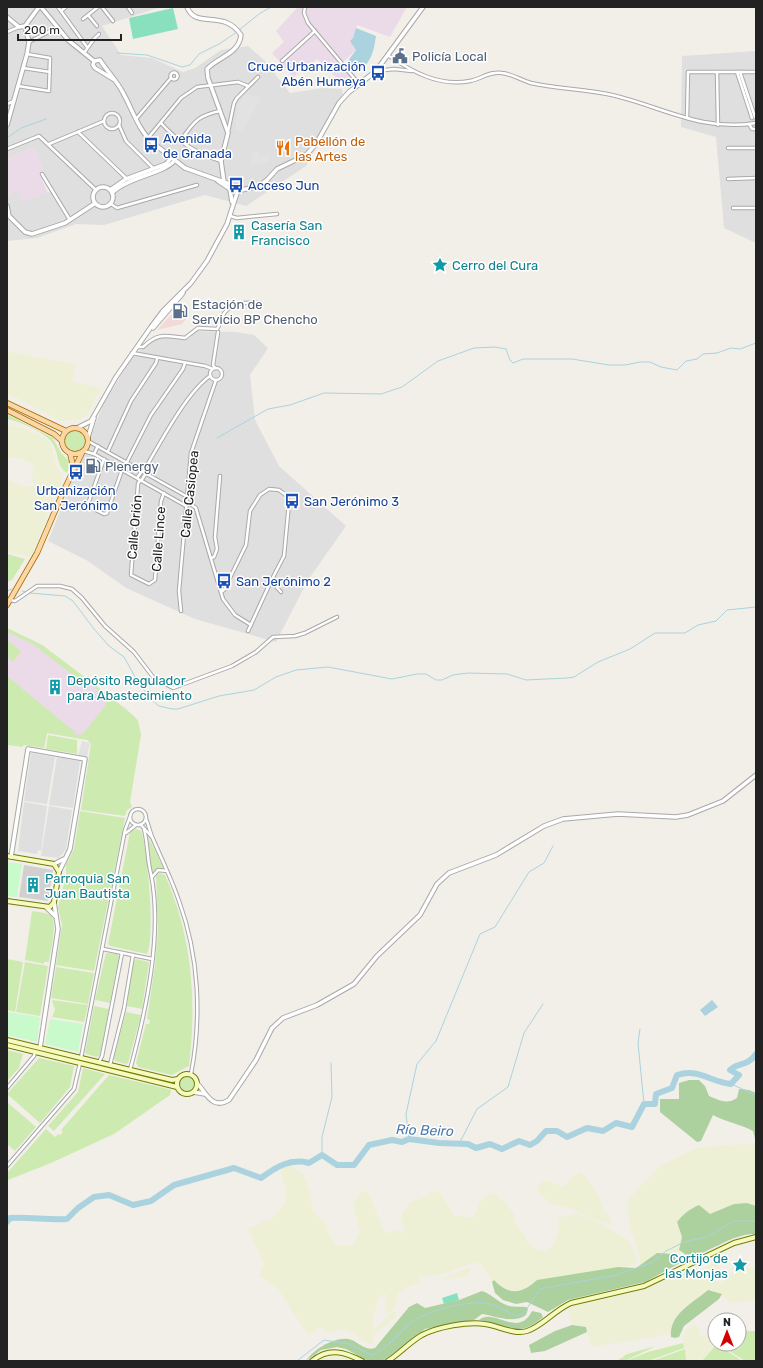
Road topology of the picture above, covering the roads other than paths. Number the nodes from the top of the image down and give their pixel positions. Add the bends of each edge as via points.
1 (40, 7) edge
2 (58, 7) edge
3 (66, 7) edge
4 (98, 7) edge
5 (102, 7) edge
6 (128, 7) edge
7 (187, 7) edge
8 (305, 7) edge
9 (423, 7) edge
10 (61, 11) junction
11 (132, 12) dead end
12 (88, 14) junction
13 (7, 17) edge
14 (83, 19) dead end
15 (113, 21) dead end
16 (25, 26) junction
17 (97, 26) dead end
18 (19, 27) junction
19 (58, 28) junction
20 (315, 31) junction
21 (7, 32) edge
22 (99, 34) dead end
23 (29, 42) junction
24 (88, 46) junction
25 (84, 53) junction
26 (27, 54) junction
27 (388, 56) junction
28 (94, 61) junction
29 (282, 61) dead end
30 (102, 64) junction
31 (24, 68) junction
32 (97, 69) junction
33 (376, 71) junction
34 (413, 71) junction
35 (50, 72) junction
36 (717, 72) junction
37 (739, 72) junction
38 (756, 72) edge
39 (258, 77) dead end
40 (171, 78) dead end
41 (117, 82) junction
42 (360, 84) junction
43 (212, 85) junction
44 (18, 86) junction
45 (248, 86) junction
46 (14, 101) junction
47 (7, 104) edge
48 (220, 111) junction
49 (754, 117) edge
50 (687, 118) junction
51 (136, 119) junction
52 (104, 121) junction
53 (161, 123) junction
54 (756, 123) edge
55 (749, 124) junction
56 (7, 125) edge
57 (119, 125) junction
58 (718, 125) junction
59 (756, 130) edge
60 (78, 132) junction
61 (228, 133) junction
62 (148, 138) junction
63 (180, 142) junction
64 (48, 144) junction
65 (728, 148) dead end
66 (756, 148) edge
67 (7, 149) edge
68 (173, 159) junction
69 (221, 161) junction
70 (154, 170) junction
71 (42, 174) dead end
72 (756, 178) edge
73 (728, 179) dead end
74 (127, 180) junction
75 (217, 181) junction
76 (224, 182) junction
77 (197, 185) dead end
78 (234, 189) junction
79 (96, 190) junction
80 (111, 192) junction
81 (94, 204) junction
82 (111, 204) junction
83 (7, 206) edge
84 (734, 208) dead end
85 (756, 208) edge
86 (277, 214) dead end
87 (230, 216) junction
88 (8, 217) edge
89 (70, 220) junction
90 (260, 303) dead end
91 (218, 332) dead end
92 (137, 346) junction
93 (132, 353) junction
94 (157, 359) junction
95 (185, 363) junction
96 (214, 368) junction
97 (210, 376) junction
98 (216, 380) junction
99 (7, 403) edge
100 (7, 410) edge
101 (94, 417) junction
102 (77, 428) junction
103 (66, 431) junction
104 (88, 439) junction
105 (62, 441) junction
106 (98, 446) junction
107 (108, 451) junction
108 (83, 452) junction
109 (70, 453) junction
110 (94, 454) junction
111 (104, 459) junction
112 (127, 462) junction
113 (122, 470) junction
114 (144, 472) junction
115 (72, 474) junction
116 (220, 476) dead end
117 (139, 480) junction
118 (164, 493) junction
119 (186, 496) junction
120 (186, 501) junction
121 (186, 506) junction
122 (211, 558) junction
123 (271, 581) junction
124 (151, 584) joint
125 (221, 592) junction
126 (281, 592) dead end
127 (9, 603) edge
128 (180, 611) dead end
129 (337, 617) dead end
130 (251, 625) junction
131 (248, 631) dead end
132 (756, 774) edge
133 (130, 817) junction
134 (146, 819) junction
135 (136, 825) junction
136 (141, 825) junction
137 (144, 828) junction
138 (126, 834) junction
139 (152, 837) junction
140 (9, 856) edge
141 (65, 858) junction
142 (54, 864) junction
143 (59, 872) junction
144 (168, 872) junction
145 (152, 877) junction
146 (7, 901) edge
147 (54, 902) junction
148 (46, 908) junction
149 (55, 916) junction
150 (103, 949) junction
151 (122, 953) junction
152 (133, 955) junction
153 (152, 959) junction
154 (7, 1040) edge
155 (7, 1045) edge
156 (40, 1048) junction
157 (35, 1052) junction
158 (80, 1060) junction
159 (99, 1062) junction
160 (110, 1065) junction
161 (130, 1070) junction
162 (191, 1074) junction
163 (178, 1079) junction
164 (198, 1083) junction
165 (177, 1087) junction
166 (7, 1088) edge
167 (193, 1092) junction
168 (205, 1094) junction
169 (7, 1166) edge
170 (756, 1237) edge
171 (312, 1361) edge
172 (362, 1361) edge
173 (388, 1361) edge

1 - 16 street
1 - 19 street
2 - 10 street
3 - 10 street
4 - 12 street
5 - 15 street
6 - 11 street
7 - 43 street via 197,18 224,20 236,27 241,35 240,42 235,48 207,69
8 - 20 street via 306,19
9 - 27 street
10 - 24 street
12 - 14 street
12 - 17 street
13 - 18 street
16 - 18 street
16 - 23 street
18 - 21 street
19 - 23 street
19 - 25 street
20 - 29 street
20 - 42 street
22 - 24 street
23 - 26 street
24 - 25 street
25 - 28 street
26 - 31 street
26 - 35 street via 50,58
27 - 33 street
27 - 34 street
28 - 30 street via 98,60
28 - 32 street via 92,65
30 - 32 street
30 - 41 street
31 - 35 street
31 - 44 street
32 - 41 street
33 - 34 street
33 - 42 street
34 - 50 street via 443,82 468,82 494,73 504,73 536,84 610,95
35 - 44 street via 49,91
36 - 37 street
36 - 50 street via 688,72
36 - 58 street
37 - 38 street
37 - 49 street
39 - 45 street
40 - 51 street
41 - 51 street
42 - 78 street via 339,103 316,144 306,155 277,169 264,183 255,188
43 - 45 street via 238,82
43 - 48 street
43 - 53 street via 197,87 190,91
44 - 46 street
45 - 61 street via 234,104
46 - 47 street
46 - 56 street
48 - 61 street
48 - 63 street via 205,114 198,119
49 - 55 street
50 - 58 street
51 - 62 street
52 - 57 street via 105,126 110,129
52 - 57 street via 107,115 114,114 119,120
52 - 60 street
53 - 62 street
53 - 63 street
54 - 55 street
55 - 58 street
55 - 59 street
57 - 70 street via 126,141
60 - 64 street
60 - 74 street
61 - 69 street
62 - 68 street
63 - 69 street via 205,156
64 - 67 street via 39,136
64 - 79 street
65 - 66 street
68 - 70 street
68 - 75 street via 189,170
69 - 76 street
70 - 74 street
71 - 89 street
72 - 73 street
74 - 80 street
75 - 76 street
75 - 78 street
76 - 78 street
77 - 82 street via 117,208
78 - 87 street
79 - 80 street via 102,187
79 - 81 street via 92,198
80 - 82 street
81 - 82 street via 100,208
81 - 89 street
83 - 88 street
84 - 85 street
86 - 87 street via 237,218
87 - 92 street via 213,252 175,304
88 - 89 street via 30,234
90 - 92 street via 248,302 229,307 217,329 198,328 185,338 160,336 143,347
91 - 96 street
92 - 93 street
93 - 94 street
93 - 101 street via 110,386
94 - 95 street
94 - 107 street via 131,401
95 - 96 street
95 - 112 street via 184,369 151,415
96 - 97 street
96 - 98 street via 219,369 222,374 221,378
97 - 98 street
97 - 114 street via 184,406
98 - 119 street, Calle Casiopea via 191,453
99 - 103 main road
100 - 105 main road via 54,434
101 - 102 street via 87,424
101 - 104 street
102 - 103 main road
102 - 104 main road via 84,431
103 - 105 main road
104 - 106 street
104 - 108 main road
105 - 109 main road via 64,448
106 - 107 street
106 - 110 street
107 - 112 street
108 - 109 main road
108 - 110 street
108 - 115 main road
109 - 115 main road
110 - 111 street
111 - 113 street
111 - 113 street via 88,506 106,514
112 - 114 street
113 - 117 street
114 - 117 street
114 - 117 street
114 - 119 street
115 - 127 main road via 37,554
116 - 122 street via 215,537 217,549
117 - 118 street
117 - 124 street, Calle Orión via 131,575
118 - 121 street
118 - 124 street, Calle Lince via 161,501 155,580
119 - 120 street, Calle Casiopea
120 - 121 street, Calle Casiopea
120 - 122 street via 196,508
121 - 128 street, Calle Casiopea
122 - 125 street
123 - 125 street via 286,552 289,503 285,494 273,489 263,493 251,508 246,546
123 - 126 street
123 - 130 street
125 - 130 street via 230,610
127 - 129 street via 30,589 43,585 60,586 77,593 105,626 134,652 152,677 173,688 232,666 256,652 273,637 305,633
130 - 131 street
132 - 168 street via 723,801 688,815 676,817 611,814 563,819 544,826 489,858 449,873 437,884 420,915 377,956 354,984 317,1006 284,1018 272,1028 256,1060 229,1100 217,1104
133 - 134 street via 133,811 140,809 146,814
133 - 135 street via 131,822
133 - 138 street via 127,821
134 - 136 street
134 - 139 street
135 - 136 street
135 - 138 street
136 - 137 street
137 - 139 street
137 - 145 street
138 - 150 street
139 - 144 street
140 - 141 street via 28,749 85,759 70,849
140 - 142 main road
141 - 142 street
141 - 143 street
142 - 143 main road
143 - 147 main road
144 - 145 street via 158,870
144 - 162 street via 184,917 195,970 197,1021
145 - 153 street
146 - 148 main road
147 - 148 main road
147 - 149 street
148 - 149 street
149 - 156 street via 58,929
150 - 151 street
150 - 158 street
151 - 152 street
151 - 159 street
152 - 153 street
152 - 160 street via 124,1009
153 - 161 street via 144,1013
154 - 156 main road
155 - 157 main road
156 - 158 main road
157 - 158 main road
157 - 166 street
158 - 159 main road
158 - 165 main road
158 - 169 street via 74,1089
159 - 160 main road
160 - 161 main road
161 - 163 main road via 172,1080
162 - 163 main road via 184,1074
162 - 164 main road
163 - 165 main road
164 - 167 main road
164 - 168 street
165 - 167 main road via 183,1094
167 - 168 street
170 - 173 main road via 734,1243 644,1286 561,1307 527,1331 512,1331 476,1323 434,1330 421,1336
171 - 172 main road via 332,1351 345,1352

